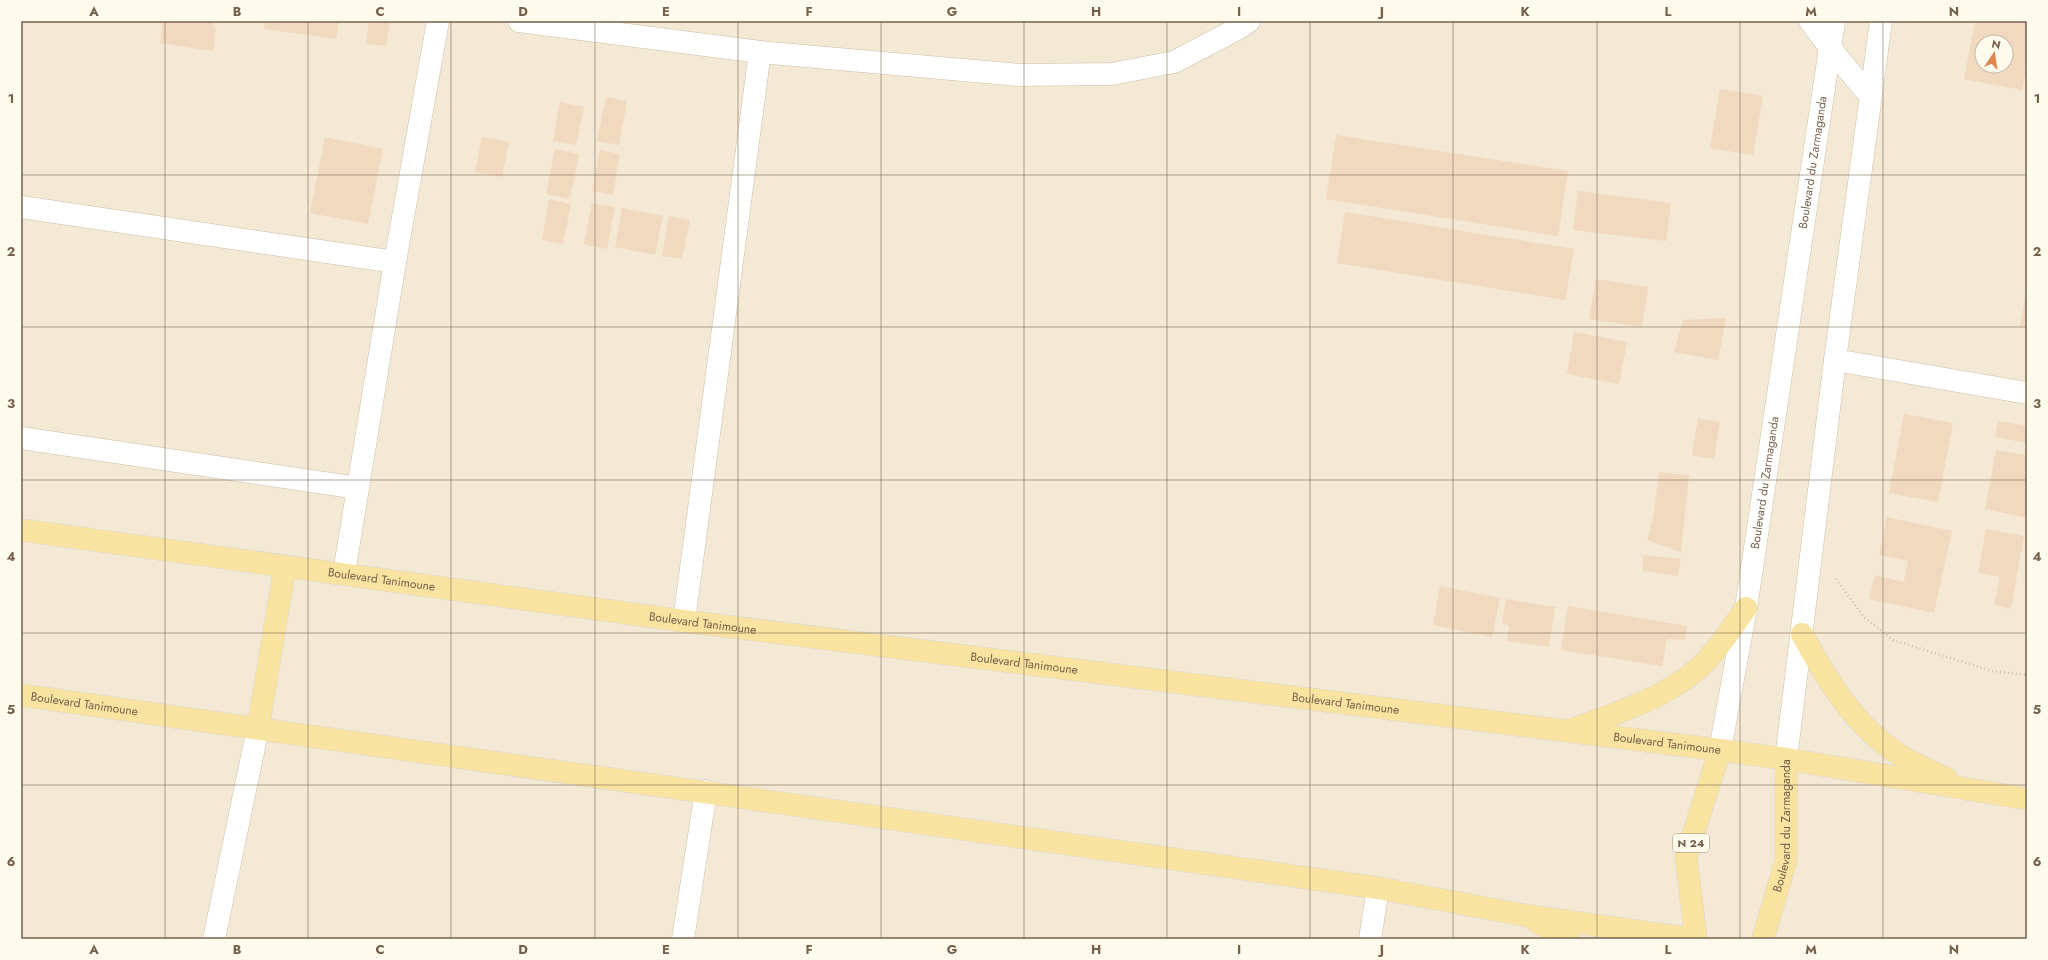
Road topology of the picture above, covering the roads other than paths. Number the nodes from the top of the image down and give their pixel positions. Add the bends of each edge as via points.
1 (438, 21) edge
2 (519, 21) edge
3 (1249, 21) edge
4 (1810, 21) edge
5 (1834, 21) edge
6 (1881, 21) edge
7 (1830, 48) junction
8 (760, 52) junction
9 (1870, 96) junction
10 (21, 207) edge
11 (395, 262) junction
12 (1835, 360) junction
13 (2027, 393) edge
14 (21, 438) edge
15 (358, 488) junction
16 (21, 530) edge
17 (285, 567) junction
18 (344, 573) junction
19 (1746, 608) junction
20 (684, 621) junction
21 (1802, 634) junction
22 (21, 695) edge
23 (258, 728) junction
24 (1568, 730) junction
25 (1720, 750) junction
26 (1786, 758) junction
27 (1968, 789) junction
28 (706, 791) junction
29 (2027, 799) edge
30 (1378, 888) junction
31 (1523, 915) junction
32 (214, 939) edge
33 (683, 939) edge
34 (1370, 939) edge
35 (1568, 939) edge
36 (1692, 939) edge
37 (1696, 939) edge
38 (1763, 939) edge

1 - 11 street
2 - 8 street
3 - 8 street via 1174,62 1112,74 1019,75
4 - 7 street
5 - 7 street, Boulevard du Zarmaganda / N 24
6 - 9 street, Boulevard du Zarmaganda
7 - 9 street
7 - 19 street, Boulevard du Zarmaganda / N 24
8 - 20 street
9 - 12 street, Boulevard du Zarmaganda
10 - 11 street
11 - 15 street
12 - 13 street
12 - 21 street, Boulevard du Zarmaganda
14 - 15 street
15 - 18 street
16 - 17 main road, Boulevard Tanimoune
17 - 18 main road, Boulevard Tanimoune
17 - 23 main road
18 - 20 main road, Boulevard Tanimoune
19 - 24 main road via 1718,647 1694,672 1659,695
19 - 25 street, Boulevard du Zarmaganda / N 24
20 - 24 main road, Boulevard Tanimoune
21 - 26 street, Boulevard du Zarmaganda
21 - 27 main road via 1824,674 1862,725 1898,754
22 - 23 main road, Boulevard Tanimoune
23 - 28 main road, Boulevard Tanimoune
23 - 32 street
24 - 25 main road, Boulevard Tanimoune
25 - 26 main road, Boulevard Tanimoune
25 - 37 main road, Boulevard du Zarmaganda / N 24 via 1686,858
26 - 27 main road, Boulevard Tanimoune
26 - 38 main road, Boulevard du Zarmaganda via 1786,860
27 - 29 main road, Boulevard Tanimoune
28 - 30 main road, Boulevard Tanimoune
28 - 33 street
30 - 31 main road, Boulevard Tanimoune
30 - 34 street
31 - 35 main road
31 - 36 main road, Boulevard Tanimoune

